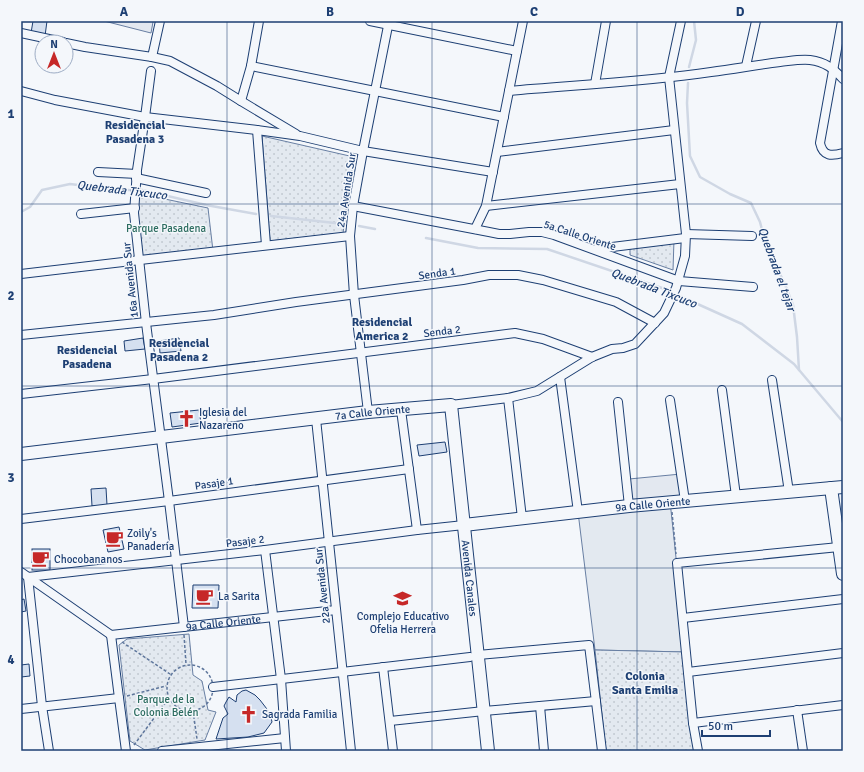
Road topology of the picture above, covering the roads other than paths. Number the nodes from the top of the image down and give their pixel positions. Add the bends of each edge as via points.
1 (160, 21) edge
2 (259, 21) edge
3 (370, 21) edge
4 (523, 21) edge
5 (606, 21) edge
6 (681, 21) edge
7 (756, 21) edge
8 (842, 21) edge
9 (389, 23) edge
10 (21, 33) edge
11 (34, 36) edge
12 (74, 45) edge
13 (517, 51) junction
14 (152, 57) junction
15 (251, 66) junction
16 (746, 66) junction
17 (834, 69) junction
18 (151, 71) dead end
19 (669, 78) junction
20 (843, 79) edge
21 (595, 84) junction
22 (21, 91) edge
23 (509, 91) junction
24 (375, 92) junction
25 (241, 101) junction
26 (145, 117) junction
27 (504, 117) junction
28 (257, 130) junction
29 (675, 134) junction
30 (300, 136) junction
31 (363, 151) junction
32 (497, 152) junction
33 (843, 153) edge
34 (98, 172) dead end
35 (493, 172) junction
36 (137, 178) junction
37 (680, 184) junction
38 (206, 193) dead end
39 (353, 206) junction
40 (486, 206) junction
41 (135, 208) junction
42 (81, 214) dead end
43 (475, 229) junction
44 (350, 236) junction
45 (685, 236) junction
46 (752, 236) dead end
47 (266, 246) junction
48 (593, 249) junction
49 (140, 260) junction
50 (21, 274) edge
51 (678, 284) junction
52 (752, 287) dead end
53 (354, 295) junction
54 (655, 322) junction
55 (146, 323) junction
56 (21, 335) edge
57 (361, 352) junction
58 (592, 357) junction
59 (560, 377) junction
60 (153, 379) junction
61 (772, 380) dead end
62 (722, 390) dead end
63 (21, 394) edge
64 (508, 398) junction
65 (670, 400) dead end
66 (618, 402) dead end
67 (451, 405) junction
68 (401, 410) junction
69 (368, 412) junction
70 (316, 419) junction
71 (161, 438) junction
72 (21, 454) edge
73 (409, 468) junction
74 (322, 480) junction
75 (837, 488) edge
76 (789, 492) junction
77 (736, 496) junction
78 (169, 501) junction
79 (685, 501) junction
80 (630, 506) junction
81 (578, 512) junction
82 (522, 518) junction
83 (21, 519) edge
84 (464, 526) junction
85 (417, 530) junction
86 (329, 542) junction
87 (839, 547) junction
88 (265, 550) junction
89 (176, 560) junction
90 (21, 572) edge
91 (843, 574) edge
92 (28, 577) junction
93 (843, 599) edge
94 (336, 610) junction
95 (273, 617) junction
96 (683, 618) junction
97 (184, 627) junction
98 (112, 635) junction
99 (843, 653) edge
100 (474, 656) junction
101 (383, 667) junction
102 (342, 672) junction
103 (688, 672) junction
104 (281, 679) junction
105 (213, 687) road end
106 (119, 698) junction
107 (596, 701) junction
108 (843, 705) edge
109 (42, 706) junction
110 (540, 706) junction
111 (21, 709) edge
112 (797, 710) junction
113 (484, 711) junction
114 (390, 721) junction
115 (693, 722) junction
116 (285, 738) junction
117 (199, 749) edge
118 (49, 751) edge
119 (126, 751) edge
120 (162, 751) edge
121 (286, 751) edge
122 (351, 751) edge
123 (393, 751) edge
124 (488, 751) edge
125 (544, 751) edge
126 (602, 751) edge
127 (698, 751) edge
128 (803, 751) edge

1 - 14 street
2 - 15 street
3 - 9 street
4 - 13 street
5 - 21 street
6 - 19 street, 7a Calle Oriente
7 - 16 street
8 - 17 street
9 - 13 street
9 - 24 street, 24a Avenida Sur
10 - 11 street
12 - 14 street
13 - 23 street
14 - 25 street via 170,61
15 - 24 street
15 - 25 street
16 - 17 street via 809,60
16 - 19 street
17 - 20 street
17 - 33 street via 820,143 823,151 830,155
18 - 26 street, 16a Avenida Sur
19 - 21 street
19 - 29 street, 7a Calle Oriente
21 - 23 street
22 - 26 street
23 - 27 street
24 - 27 street
24 - 31 street, 24a Avenida Sur
25 - 30 street
26 - 28 street
26 - 36 street, 16a Avenida Sur
27 - 32 street
28 - 30 street
28 - 47 street
29 - 32 street
29 - 37 street, 7a Calle Oriente
30 - 31 street
31 - 35 street
31 - 39 street, 24a Avenida Sur
32 - 35 street
34 - 36 street
35 - 40 street
36 - 38 street
36 - 41 street, 16a Avenida Sur
37 - 40 street
37 - 45 street, 7a Calle Oriente
39 - 43 street, 5a Calle Oriente
39 - 44 street, 24a Avenida Sur
40 - 43 street
41 - 42 street
41 - 49 street, 16a Avenida Sur
43 - 48 street, 5a Calle Oriente via 499,234 542,232
44 - 47 street
44 - 53 street, 24a Avenida Sur
45 - 46 street
45 - 48 street
45 - 51 street, 7a Calle Oriente via 685,256
47 - 49 street
48 - 51 street, 5a Calle Oriente
49 - 50 street
49 - 55 street, 16a Avenida Sur
51 - 52 street, 5a Calle Oriente
51 - 54 street, 7a Calle Oriente via 664,313
53 - 54 street, Senda 1 via 489,275 518,275 616,302
53 - 55 street, Senda 1
53 - 57 street, 24a Avenida Sur
54 - 58 street, 7a Calle Oriente via 635,344
55 - 56 street, Senda 1
55 - 60 street, 16a Avenida Sur
57 - 58 street, Senda 2 via 515,333 543,339
57 - 60 street, Senda 2
57 - 69 street, 24a Avenida Sur
58 - 59 street, 7a Calle Oriente
59 - 64 street, 7a Calle Oriente via 537,390
59 - 81 street
60 - 63 street, Senda 2
60 - 71 street, 16a Avenida Sur
61 - 76 street
62 - 77 street
64 - 67 street, 7a Calle Oriente
64 - 82 street
65 - 79 street
66 - 80 street
67 - 68 street, 7a Calle Oriente
67 - 84 street, Avenida Canales
68 - 69 street, 7a Calle Oriente
68 - 73 street
69 - 70 street, 7a Calle Oriente
70 - 71 street, 7a Calle Oriente
70 - 74 street, 22a Avenida Sur
71 - 72 street, 7a Calle Oriente
71 - 78 street, 16a Avenida Sur
73 - 74 street, Pasaje 1
73 - 85 street
74 - 78 street, Pasaje 1
74 - 86 street, 22a Avenida Sur
75 - 76 street, 9a Calle Oriente
75 - 87 street
76 - 77 street, 9a Calle Oriente
77 - 79 street, 9a Calle Oriente
78 - 83 street, Pasaje 1
78 - 89 street, 16a Avenida Sur
79 - 80 street, 9a Calle Oriente
80 - 81 street, 9a Calle Oriente
81 - 82 street, 9a Calle Oriente
82 - 84 street, 9a Calle Oriente
84 - 85 street, Pasaje 2
84 - 100 street, Avenida Canales
85 - 86 street, Pasaje 2
86 - 88 street, Pasaje 2
86 - 94 street, 22a Avenida Sur
87 - 91 street
87 - 96 street via 677,563
88 - 89 street, Pasaje 2
88 - 95 street
89 - 92 street, Pasaje 2
89 - 97 street, 16a Avenida Sur
90 - 92 street
92 - 98 street
92 - 109 street
93 - 96 street
94 - 95 street, 9a Calle Oriente
94 - 102 street, 22a Avenida Sur
95 - 97 street, 9a Calle Oriente
95 - 104 street
96 - 103 street
97 - 98 street, 9a Calle Oriente
98 - 106 street
99 - 103 street
100 - 101 street
100 - 107 street via 588,645
100 - 113 street, Avenida Canales
101 - 102 street
101 - 114 street
102 - 104 street
102 - 122 street, 22a Avenida Sur
103 - 115 street
104 - 105 street
104 - 116 street
106 - 109 street
106 - 119 street
107 - 110 street
107 - 126 street
108 - 112 street
109 - 111 street
109 - 118 street
110 - 113 street
110 - 125 street
112 - 115 street
112 - 128 street
113 - 114 street
113 - 124 street, Avenida Canales
114 - 123 street
115 - 127 street
116 - 117 street
116 - 121 street
117 - 120 street

